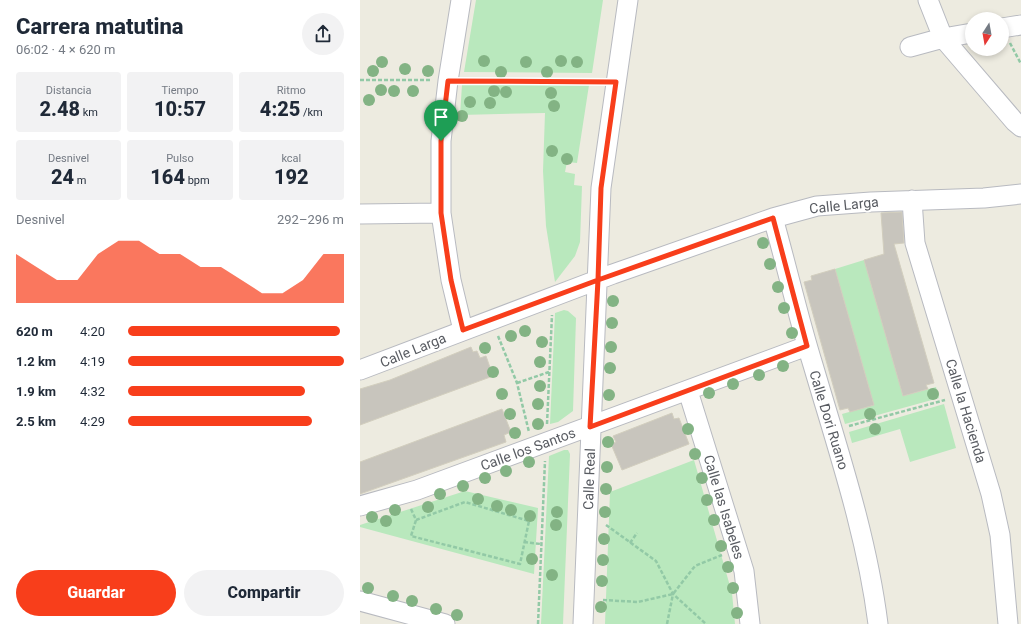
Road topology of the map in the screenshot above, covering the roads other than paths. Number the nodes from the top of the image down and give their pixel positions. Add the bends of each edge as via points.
1 (461, 0) edge
2 (628, 0) edge
3 (928, 0) edge
4 (1021, 25) edge
5 (1009, 27) edge
6 (965, 34) edge
7 (943, 38) junction
8 (910, 47) dead end
9 (1019, 123) edge
10 (1021, 194) edge
11 (912, 200) junction
12 (441, 213) junction
13 (360, 214) edge
14 (773, 218) junction
15 (598, 280) junction
16 (463, 330) junction
17 (807, 346) junction
18 (360, 370) edge
19 (688, 391) junction
20 (590, 427) junction
21 (360, 506) edge
22 (360, 600) edge
23 (445, 624) edge
24 (583, 624) edge
25 (750, 624) edge
26 (878, 624) edge
27 (1008, 624) edge

1 - 12 street via 441,141
2 - 15 street, Calle Real via 601,188
3 - 7 street
4 - 5 street
6 - 7 street
7 - 8 street
7 - 9 street
10 - 11 street, Calle Larga
11 - 14 street, Calle Larga via 817,206
11 - 27 street, Calle la Hacienda via 915,243 991,494 1004,571
12 - 13 street
12 - 16 street via 451,280
14 - 15 street, Calle Larga
14 - 17 street, Calle Dori Ruano
15 - 16 street, Calle Larga
15 - 20 street, Calle Real
16 - 18 street, Calle Larga
17 - 19 street, Calle los Santos
17 - 26 street, Calle Dori Ruano via 849,487 873,581
19 - 20 street, Calle los Santos
19 - 25 street, Calle las Isabeles via 744,572
20 - 21 street, Calle los Santos via 417,490
20 - 24 street, Calle Real
22 - 23 street

